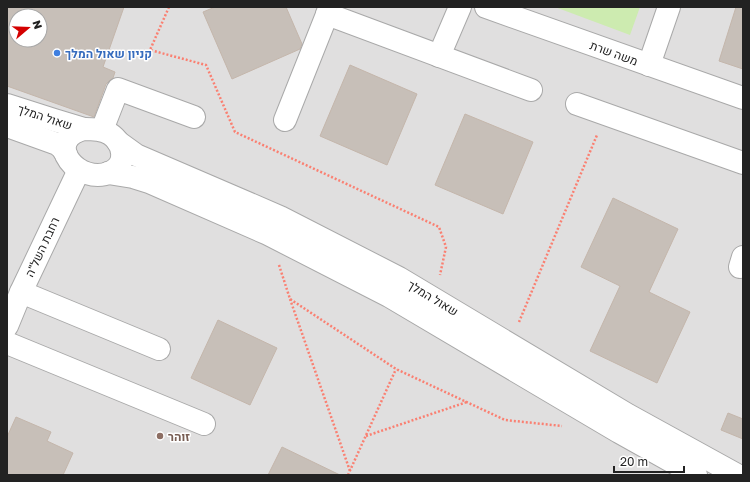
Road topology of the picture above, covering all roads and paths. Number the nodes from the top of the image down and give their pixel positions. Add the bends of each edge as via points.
1 (169, 7) edge
2 (460, 7) edge
3 (486, 7) edge
4 (669, 7) edge
5 (329, 11) edge
6 (439, 56) junction
7 (648, 65) junction
8 (531, 90) dead end
9 (743, 98) edge
10 (7, 104) edge
11 (577, 104) dead end
12 (606, 114) junction
13 (194, 118) dead end
14 (285, 120) dead end
15 (7, 126) edge
16 (101, 134) junction
17 (72, 162) junction
18 (743, 163) edge
19 (108, 173) junction
20 (268, 234) junction
21 (20, 292) junction
22 (429, 296) junction
23 (290, 298) junction
24 (7, 326) edge
25 (7, 343) edge
26 (510, 344) junction
27 (159, 349) dead end
28 (396, 369) junction
29 (467, 402) junction
30 (204, 424) dead end
31 (566, 426) dead end
32 (366, 437) junction
33 (350, 471) junction
34 (348, 475) edge
35 (696, 475) edge
36 (737, 475) edge

1 - 22 path via 150,50 206,65 235,132 439,227 446,247 441,274
2 - 6 street
3 - 7 street, משה שרת
4 - 7 street
5 - 6 street
5 - 14 street
6 - 8 street
7 - 9 street, משה שרת
10 - 16 street, שאול המלך
11 - 12 street
12 - 18 street
12 - 26 path
13 - 16 street via 118,89
15 - 17 street, שאול המלך via 57,144
16 - 17 street via 71,134 65,148
16 - 19 street via 122,152 118,167
16 - 22 street, שאול המלך via 136,155 280,217
17 - 19 street via 92,174
17 - 21 street, רחבת השל"ה
19 - 20 street, שאול המלך via 149,182
20 - 23 path
20 - 35 street, שאול המלך via 389,296 618,432
21 - 24 street, רחבת השל"ה
21 - 27 street
22 - 26 street, שאול המלך
23 - 28 path
23 - 33 path
25 - 30 street
26 - 36 street, שאול המלך
28 - 29 path
28 - 32 path
29 - 31 path via 506,420
29 - 32 path
32 - 33 path
33 - 34 path

